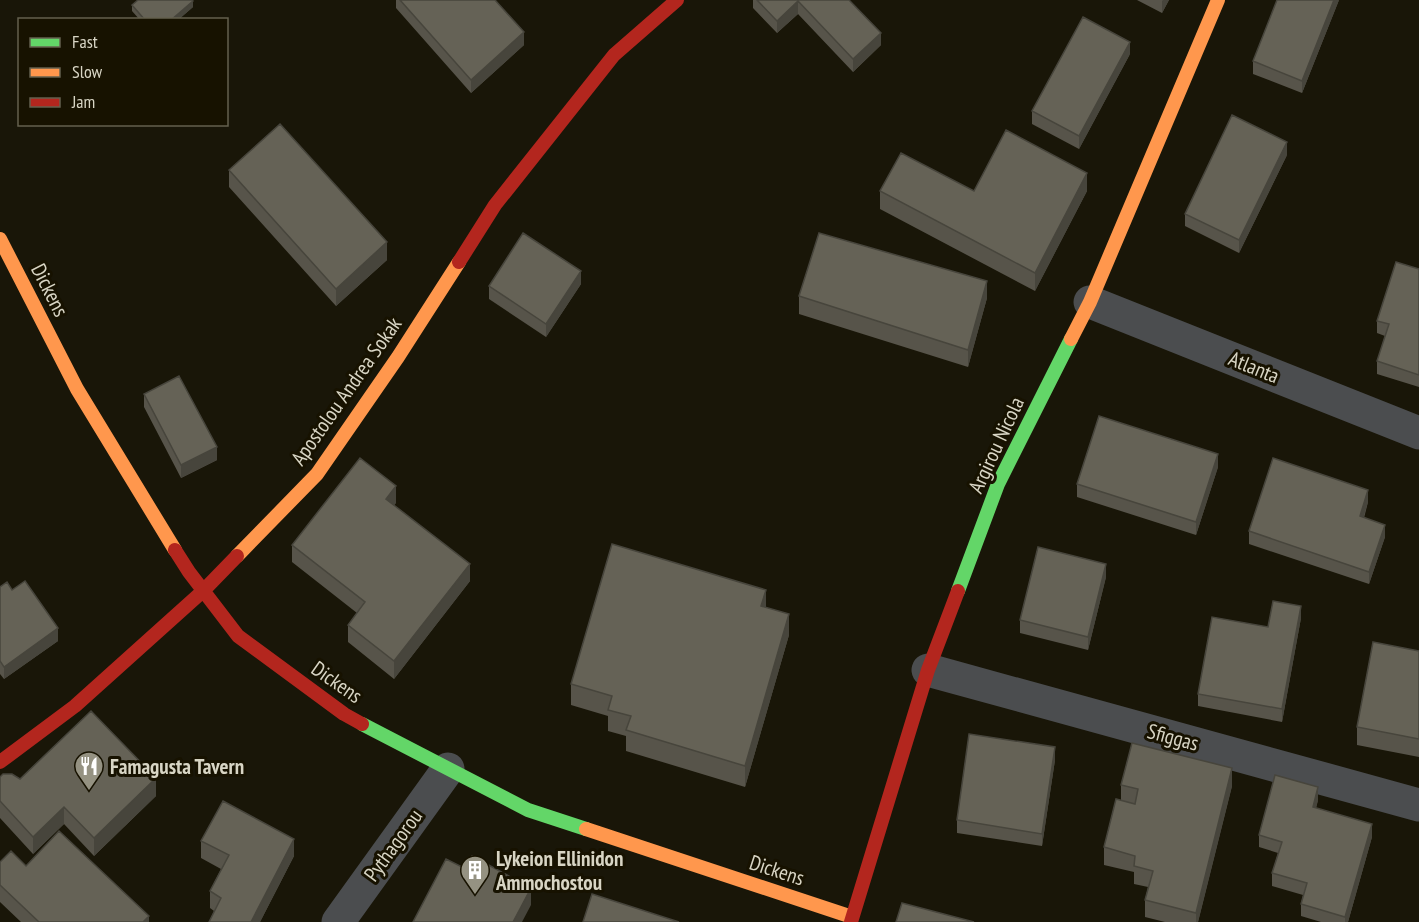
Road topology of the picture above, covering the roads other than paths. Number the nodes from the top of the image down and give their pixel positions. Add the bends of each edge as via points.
1 (677, 0) edge
2 (1218, 0) edge
3 (0, 238) edge
4 (1090, 302) junction
5 (1419, 433) edge
6 (203, 591) junction
7 (928, 670) junction
8 (0, 762) edge
9 (448, 769) junction
10 (1419, 805) edge
11 (852, 919) edge
12 (338, 922) edge

1 - 6 street, Apostolou Andrea Sokak via 614,55 495,206 317,474
2 - 4 street, Argirou Nicola
3 - 6 street, Dickens via 76,389
4 - 5 street, Atlanta
4 - 7 street, Argirou Nicola via 998,484
6 - 8 street, Apostolou Andrea Sokak via 75,706
6 - 9 street, Dickens via 238,636 344,714
7 - 10 street, Sfiggas
7 - 11 street, Argirou Nicola
9 - 11 street, Dickens via 528,810
9 - 12 street, Pythagorou

